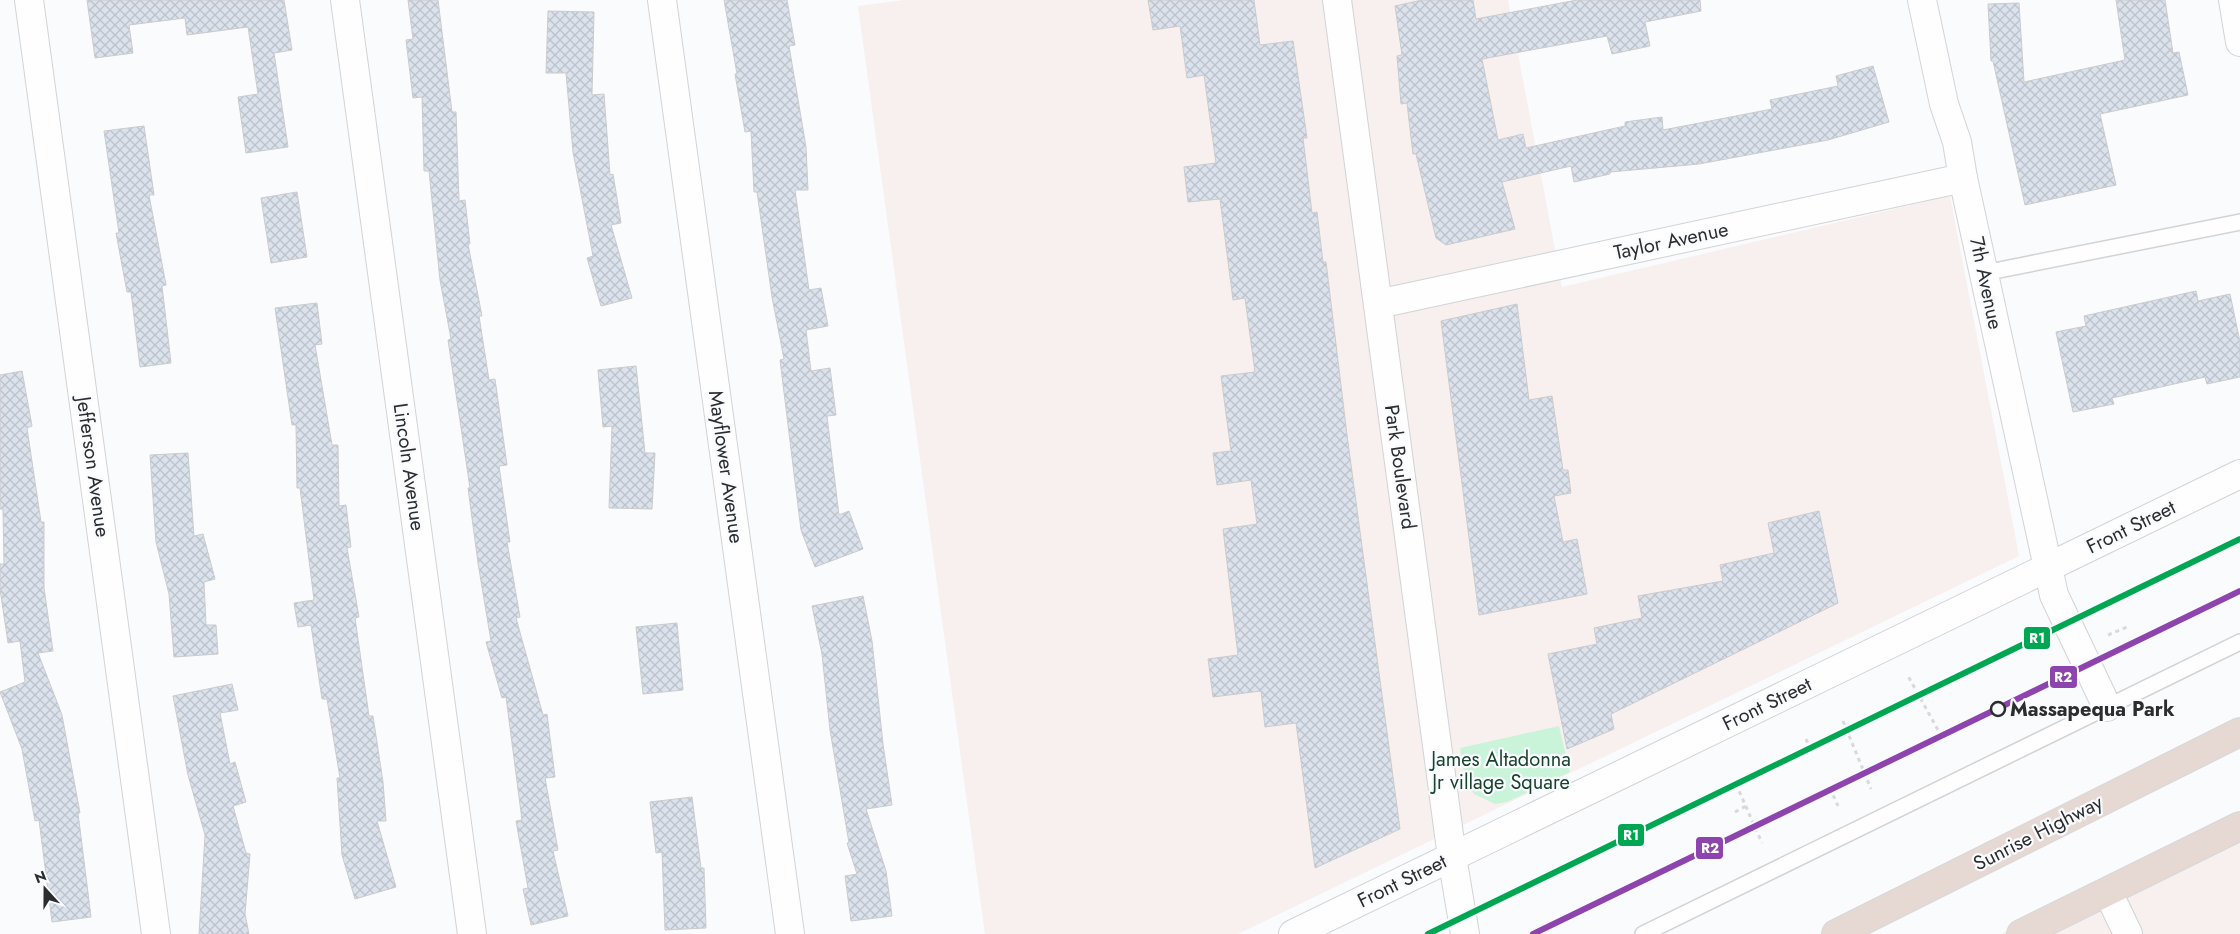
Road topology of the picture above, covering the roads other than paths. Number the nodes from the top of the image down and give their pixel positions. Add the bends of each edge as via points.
1 (29, 0) edge
2 (345, 0) edge
3 (662, 0) edge
4 (1338, 0) edge
5 (1922, 0) edge
6 (2232, 0) edge
7 (2240, 42) edge
8 (1963, 178) junction
9 (2240, 222) edge
10 (1984, 272) junction
11 (1378, 304) junction
12 (2240, 474) edge
13 (2047, 568) junction
14 (2240, 642) edge
15 (2108, 707) junction
16 (2240, 732) edge
17 (2240, 826) edge
18 (1452, 857) junction
19 (2108, 892) junction
20 (156, 934) edge
21 (472, 934) edge
22 (790, 934) edge
23 (1293, 934) edge
24 (1465, 934) edge
25 (1642, 934) edge
26 (1836, 934) edge
27 (2021, 934) edge
28 (2128, 934) edge

1 - 20 street, Jefferson Avenue
2 - 21 street, Lincoln Avenue
3 - 22 street, Mayflower Avenue
4 - 11 street, Park Boulevard
5 - 8 street, 7th Avenue
6 - 7 street
8 - 10 street, 7th Avenue
8 - 11 street, Taylor Avenue
9 - 10 lane
10 - 13 street, 7th Avenue
11 - 18 street, Park Boulevard
12 - 13 street, Front Street
13 - 15 street, 7th Avenue via 2054,595
13 - 18 street, Front Street
14 - 15 lane
15 - 25 lane
16 - 26 highway, Sunrise Highway
17 - 19 highway
18 - 23 street, Front Street
18 - 24 street, Park Boulevard
19 - 27 highway
19 - 28 street

